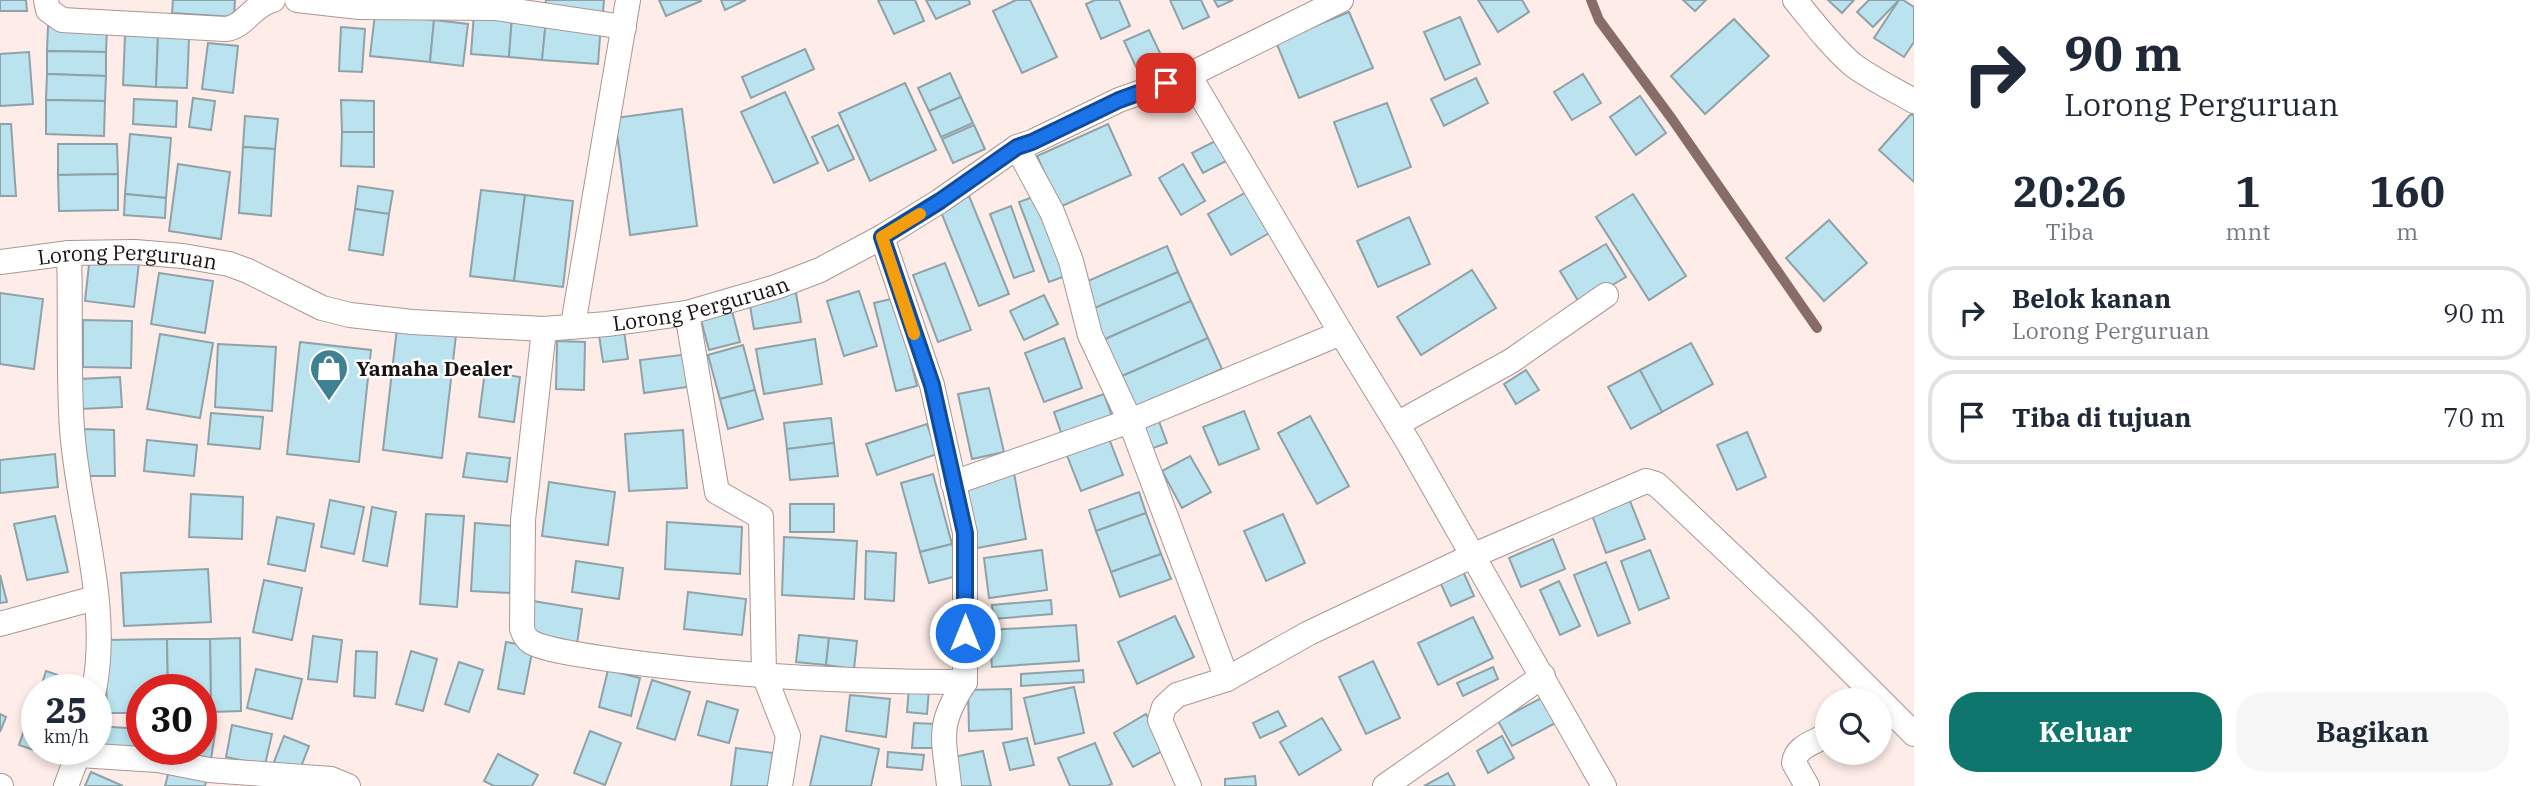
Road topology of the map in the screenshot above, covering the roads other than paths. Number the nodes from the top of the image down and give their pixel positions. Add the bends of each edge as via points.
1 (46, 0) edge
2 (273, 0) edge
3 (297, 0) edge
4 (628, 0) edge
5 (1341, 0) edge
6 (1795, 0) edge
7 (624, 27) junction
8 (1189, 75) junction
9 (1914, 101) edge
10 (1017, 147) junction
11 (882, 237) junction
12 (69, 253) junction
13 (0, 262) edge
14 (1606, 295) dead end
15 (687, 313) junction
16 (573, 325) junction
17 (544, 329) junction
18 (1341, 333) junction
19 (1130, 421) junction
20 (1397, 424) junction
21 (953, 483) junction
22 (1472, 556) junction
23 (95, 598) junction
24 (0, 624) edge
25 (98, 674) edge
26 (764, 675) junction
27 (1543, 676) junction
28 (1227, 679) junction
29 (965, 682) junction
30 (1867, 688) edge
31 (1892, 713) edge
32 (1914, 734) edge
33 (1815, 741) edge
34 (112, 755) edge
35 (75, 765) edge
36 (66, 786) edge
37 (348, 786) edge
38 (780, 786) edge
39 (949, 786) edge
40 (1189, 786) edge
41 (1385, 786) edge
42 (1604, 786) edge
43 (1807, 786) edge

1 - 2 street via 48,10 62,20 225,29
3 - 7 street via 359,7 495,8
4 - 7 street
5 - 8 street, Lorong Perguruan
6 - 9 street via 1852,64
7 - 16 street
8 - 10 street, Lorong Perguruan via 1119,100
8 - 18 street
10 - 11 street, Lorong Perguruan
10 - 19 street via 1052,212 1072,261 1090,335
11 - 15 street, Lorong Perguruan via 809,275
11 - 21 street via 932,385
12 - 13 street, Lorong Perguruan
12 - 17 street, Lorong Perguruan via 135,252 229,264 322,308 349,315
12 - 23 street via 72,430
14 - 20 street via 1511,360
15 - 16 street, Lorong Perguruan
15 - 26 street via 717,492 761,517
16 - 17 street, Lorong Perguruan
17 - 26 street via 523,520 525,636 535,644 594,657
18 - 19 street
18 - 20 street
19 - 21 street
19 - 28 street
20 - 22 street
21 - 29 street via 965,533
22 - 27 street
22 - 28 street via 1308,633
22 - 30 street via 1646,481 1656,484
23 - 24 street
23 - 25 street
26 - 29 street
26 - 38 street via 788,736
27 - 41 street
27 - 42 street
28 - 40 street via 1177,695 1161,711 1162,726
29 - 39 street via 943,728
31 - 32 street
33 - 43 street via 1800,749 1794,763
34 - 37 street via 209,770 331,779
35 - 36 street

